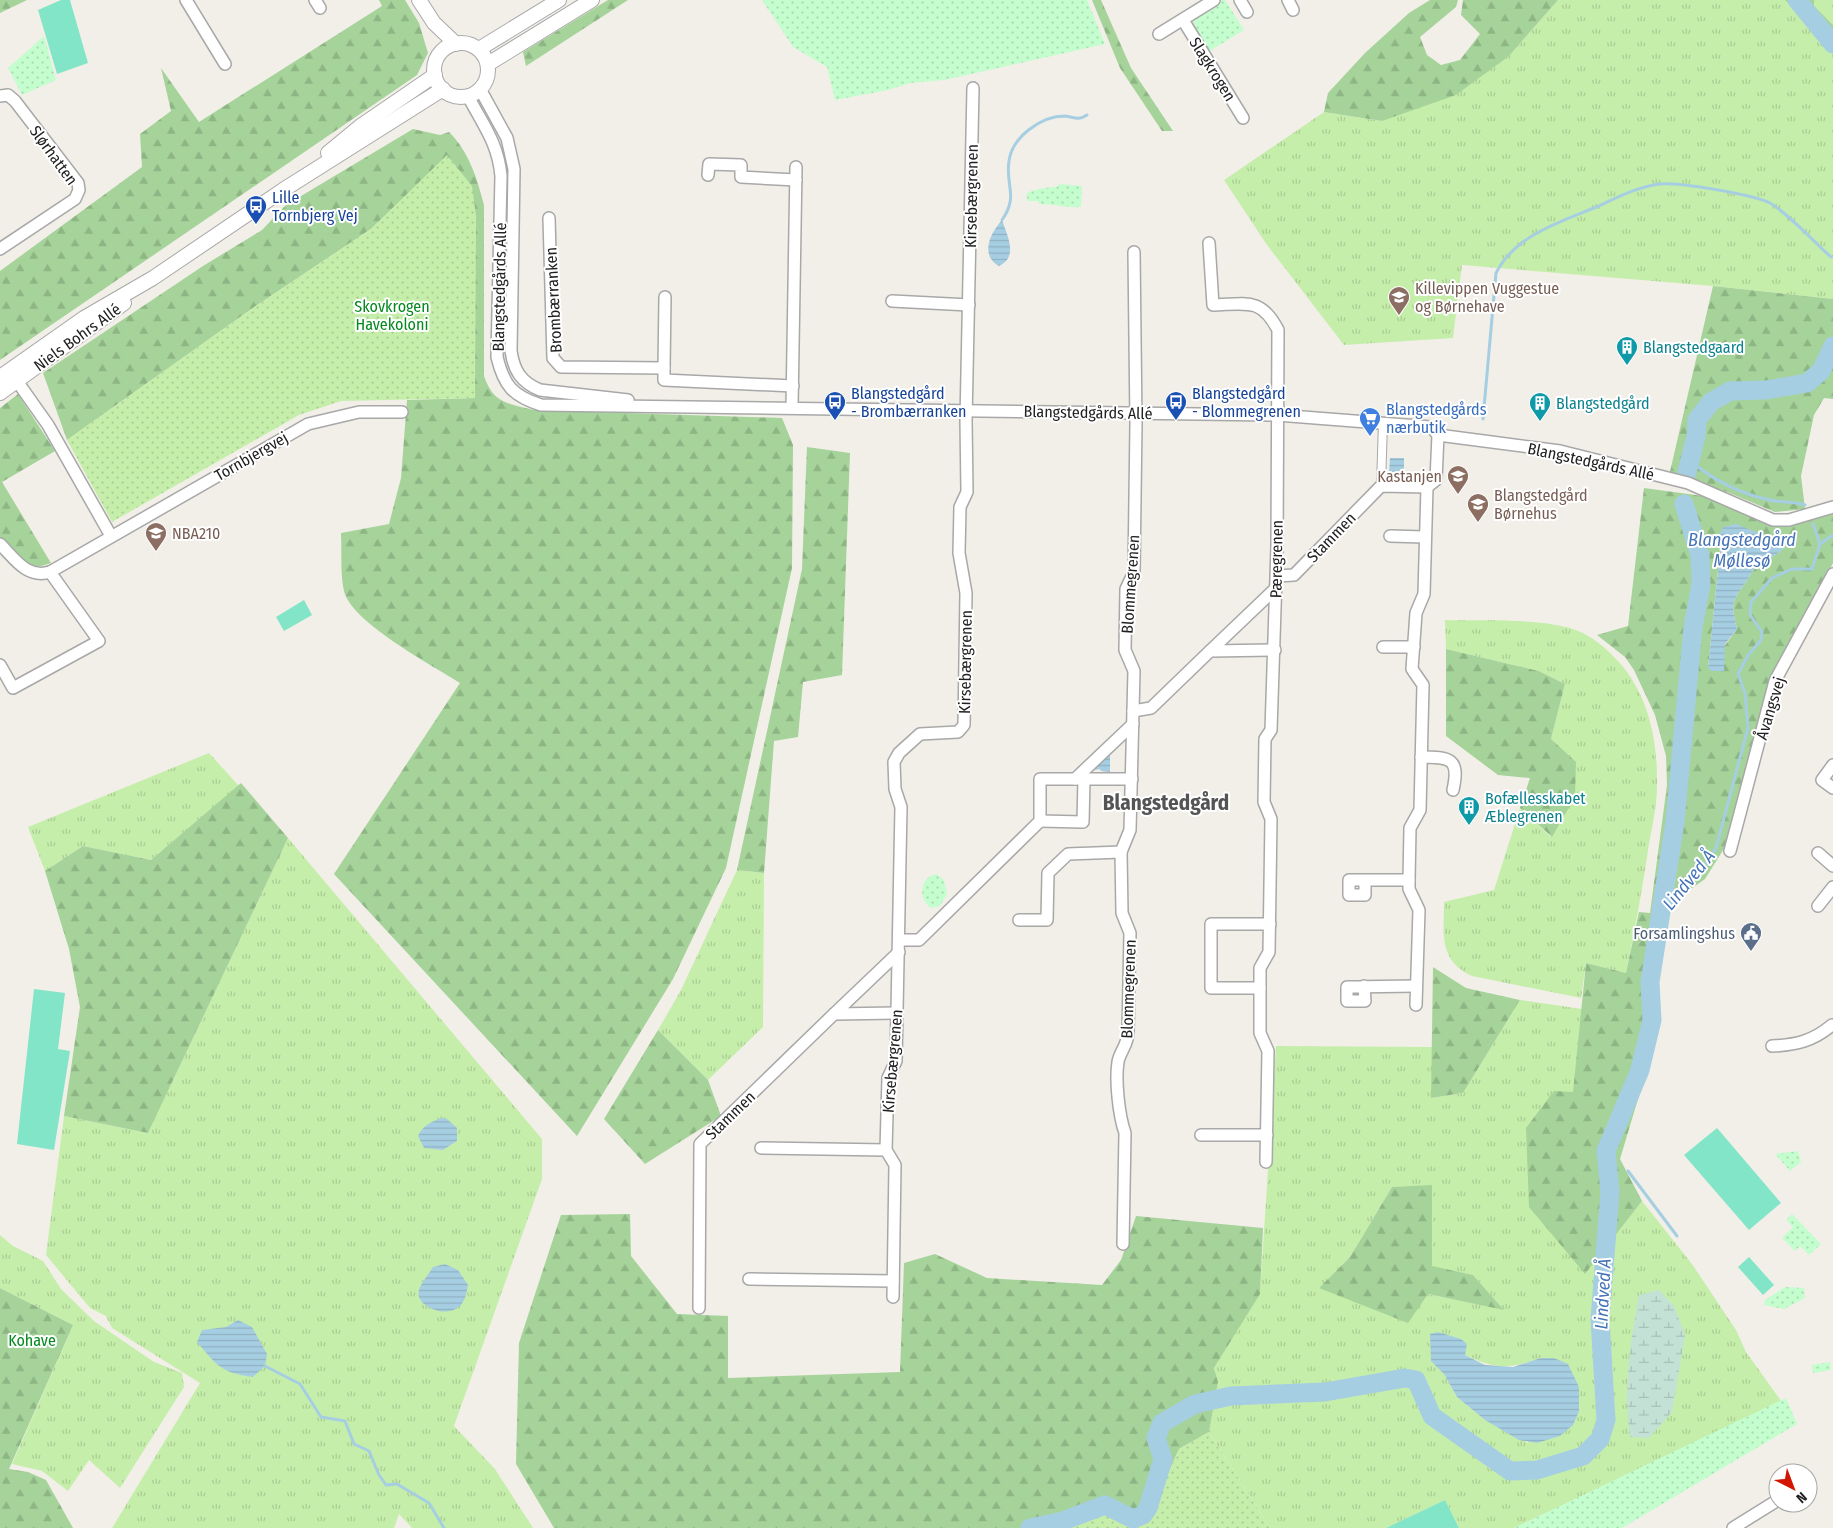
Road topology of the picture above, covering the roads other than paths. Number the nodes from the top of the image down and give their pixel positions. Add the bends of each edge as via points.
1 (186, 0) edge
2 (419, 0) edge
3 (558, 0) edge
4 (592, 0) edge
5 (1214, 0) edge
6 (1240, 0) edge
7 (1248, 12) dead end
8 (1183, 20) junction
9 (434, 24) junction
10 (1159, 34) dead end
11 (456, 44) junction
12 (479, 49) junction
13 (442, 52) junction
14 (225, 64) dead end
15 (488, 64) junction
16 (435, 74) junction
17 (973, 88) dead end
18 (443, 89) junction
19 (474, 93) junction
20 (0, 96) edge
21 (1243, 118) dead end
22 (796, 167) dead end
23 (708, 175) dead end
24 (796, 180) junction
25 (283, 190) junction
26 (550, 218) dead end
27 (1209, 243) dead end
28 (0, 249) edge
29 (1134, 252) dead end
30 (665, 297) dead end
31 (892, 301) dead end
32 (969, 305) junction
33 (664, 368) junction
34 (9, 376) edge
35 (793, 386) junction
36 (0, 393) edge
37 (792, 407) junction
38 (967, 410) junction
39 (402, 412) dead end
40 (1136, 413) junction
41 (1277, 415) junction
42 (1383, 422) junction
43 (1438, 435) junction
44 (1381, 486) junction
45 (1427, 487) junction
46 (1833, 507) edge
47 (111, 536) junction
48 (1390, 536) dead end
49 (1425, 536) junction
50 (0, 544) edge
51 (50, 572) junction
52 (1833, 574) edge
53 (1276, 582) junction
54 (1383, 647) dead end
55 (1414, 647) junction
56 (1275, 650) junction
57 (1210, 652) junction
58 (0, 665) edge
59 (1133, 711) junction
60 (1133, 724) junction
61 (1421, 757) junction
62 (1833, 766) edge
63 (1132, 778) junction
64 (1079, 779) junction
65 (1833, 788) edge
66 (1453, 790) dead end
67 (1040, 821) junction
68 (1730, 851) dead end
69 (1122, 852) junction
70 (1818, 853) dead end
71 (1833, 866) edge
72 (1365, 880) dead end
73 (1409, 880) junction
74 (1833, 886) edge
75 (1818, 906) dead end
76 (1019, 920) dead end
77 (1270, 924) junction
78 (900, 940) junction
79 (899, 952) junction
80 (1364, 986) dead end
81 (1416, 986) junction
82 (1260, 988) junction
83 (1416, 1005) dead end
84 (897, 1013) junction
85 (834, 1014) junction
86 (1833, 1025) edge
87 (1772, 1046) dead end
88 (1266, 1134) junction
89 (1201, 1135) dead end
90 (761, 1148) dead end
91 (886, 1150) junction
92 (1266, 1162) dead end
93 (1122, 1244) dead end
94 (749, 1279) dead end
95 (893, 1281) junction
96 (893, 1297) dead end
97 (699, 1308) dead end
98 (1768, 1506) edge
99 (1733, 1528) edge

1 - 14 street
2 - 9 street
3 - 12 street
4 - 15 street
5 - 8 street, Slagkrogen
6 - 7 street
8 - 10 street, Slagkrogen
8 - 21 street, Slagkrogen
9 - 11 street
9 - 13 street
11 - 12 street via 468,44
11 - 13 street
12 - 15 street
13 - 16 street via 436,62
15 - 19 street via 487,77
16 - 18 street
16 - 25 street, Niels Bohrs Allé via 362,125
17 - 32 street, Kirsebærgrenen
18 - 19 street via 455,96
18 - 25 street, Niels Bohrs Allé
19 - 37 street, Blangstedgårds Allé via 499,156 497,357 508,385 525,400 541,404
20 - 28 street, Slørhatten via 8,95 15,101 78,183 79,190 75,198
22 - 24 street
23 - 24 street via 709,164 741,165 740,178
24 - 35 street
25 - 34 street, Niels Bohrs Allé via 153,278 84,318
26 - 33 street, Brombærranken via 553,358 561,367
27 - 41 street, Pæregrenen via 1214,305 1262,307 1278,330
29 - 40 street, Blommegrenen
30 - 33 street
31 - 32 street
32 - 38 street, Kirsebærgrenen
33 - 35 street via 664,380
34 - 36 street, Niels Bohrs Allé
34 - 47 street via 48,424
35 - 37 street
37 - 38 street, Blangstedgårds Allé
38 - 40 street, Blangstedgårds Allé
38 - 78 street, Kirsebærgrenen via 968,492 960,507 959,561 966,593 964,725 958,732 920,734 894,762 895,789 901,806
39 - 47 street, Tornbjergvej via 359,412 308,424
40 - 41 street, Blangstedgårds Allé
40 - 59 street, Blommegrenen via 1134,572 1126,589 1125,650 1134,670
41 - 42 street, Blangstedgårds Allé
41 - 53 street, Pæregrenen
42 - 43 street, Blangstedgårds Allé via 1431,427
42 - 44 street
43 - 45 street via 1436,480
43 - 46 street, Blangstedgårds Allé via 1560,451 1688,483 1773,520 1796,518
44 - 45 street
44 - 53 street, Stammen via 1294,575
45 - 49 street
47 - 51 street, Tornbjergvej
48 - 49 street
49 - 55 street via 1424,594 1416,613
50 - 51 street via 25,570 41,575
51 - 58 street via 99,641 13,688
52 - 68 street, Åvangsvej via 1775,681
53 - 56 street, Pæregrenen
53 - 57 street, Stammen
54 - 55 street
55 - 61 street via 1412,669 1423,685
56 - 57 street
56 - 77 street, Pæregrenen via 1272,730 1265,739 1264,758 1264,802 1271,819
57 - 59 street, Stammen via 1151,708
59 - 60 street, Blommegrenen
60 - 63 street, Blommegrenen
60 - 64 street
61 - 66 street via 1444,757 1450,761 1456,772
61 - 73 street via 1420,810 1410,828
62 - 65 street via 1822,780
63 - 64 street
63 - 69 street, Blommegrenen via 1130,830
64 - 67 street via 1040,779
64 - 67 street via 1083,822
67 - 78 street via 919,940
69 - 76 street via 1068,854 1048,873 1047,920
69 - 93 street, Blommegrenen via 1122,914 1130,933 1128,1042 1118,1061 1119,1116 1125,1134
70 - 71 street
72 - 73 street
73 - 81 street via 1409,889 1419,910
74 - 75 street
77 - 82 street, Pæregrenen via 1269,952 1260,968
77 - 82 street via 1211,924 1211,988
78 - 79 street, Kirsebærgrenen
79 - 84 street, Kirsebærgrenen
79 - 85 street, Stammen
80 - 81 street
81 - 83 street
82 - 88 street, Pæregrenen via 1260,1033 1268,1051
84 - 85 street
84 - 91 street, Kirsebærgrenen via 896,1061 888,1078
85 - 97 street, Stammen via 700,1144
86 - 87 street via 1807,1042
88 - 89 street
88 - 92 street, Pæregrenen
90 - 91 street
91 - 95 street, Kirsebærgrenen via 895,1165
94 - 95 street
95 - 96 street, Kirsebærgrenen
98 - 99 street

